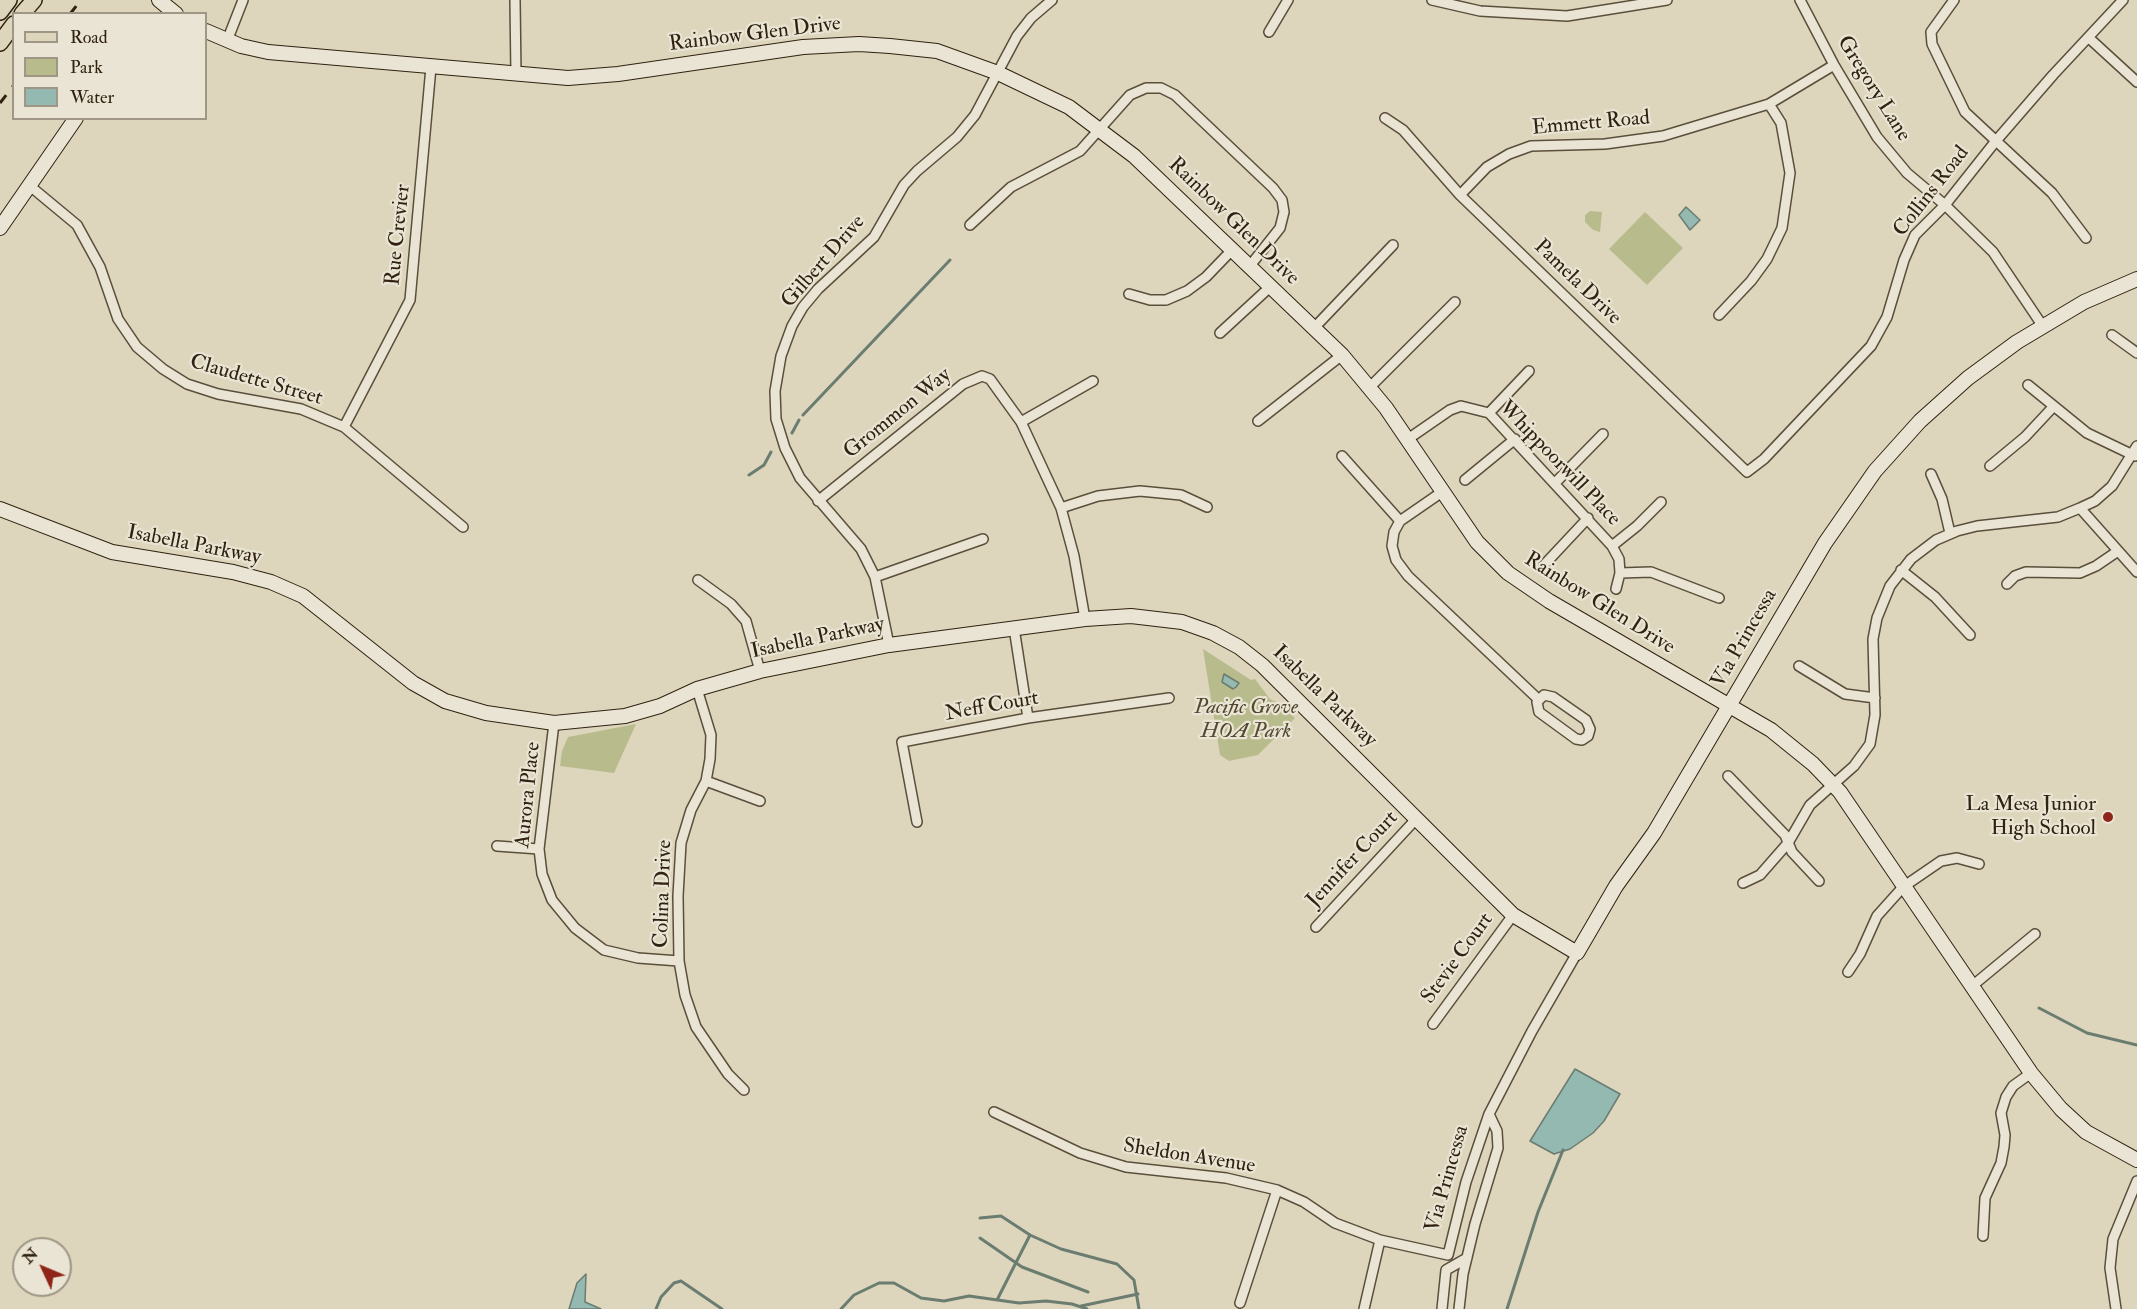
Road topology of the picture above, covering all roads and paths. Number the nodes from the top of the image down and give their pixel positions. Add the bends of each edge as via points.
1 (9, 0) edge
2 (34, 0) edge
3 (243, 0) edge
4 (514, 0) edge
5 (1052, 0) edge
6 (1288, 0) edge
7 (1432, 0) edge
8 (1667, 0) edge
9 (1800, 0) edge
10 (1954, 0) edge
11 (2124, 0) edge
12 (0, 12) edge
13 (24, 12) edge
14 (12, 27) edge
15 (207, 32) edge
16 (1269, 32) dead end
17 (2089, 38) junction
18 (227, 41) junction
19 (0, 42) edge
20 (1834, 65) junction
21 (431, 67) junction
22 (998, 73) junction
23 (516, 75) junction
24 (2137, 82) edge
25 (1769, 104) junction
26 (1385, 118) dead end
27 (75, 120) edge
28 (1100, 129) junction
29 (1995, 142) junction
30 (30, 186) junction
31 (1460, 195) junction
32 (1945, 205) junction
33 (970, 225) dead end
34 (0, 228) edge
35 (2086, 238) dead end
36 (1393, 245) dead end
37 (1232, 250) junction
38 (1249, 267) junction
39 (2137, 279) edge
40 (1270, 287) junction
41 (1129, 294) dead end
42 (1455, 302) dead end
43 (1719, 315) dead end
44 (2043, 325) junction
45 (1314, 328) junction
46 (1220, 333) dead end
47 (2112, 335) dead end
48 (2137, 353) edge
49 (1341, 355) junction
50 (1529, 372) dead end
51 (1093, 381) dead end
52 (2028, 385) dead end
53 (1371, 386) junction
54 (2053, 407) junction
55 (1490, 413) junction
56 (1258, 421) dead end
57 (1021, 422) junction
58 (344, 427) junction
59 (1603, 434) dead end
60 (1408, 439) junction
61 (1515, 439) junction
62 (2137, 446) edge
63 (1342, 456) dead end
64 (2134, 456) edge
65 (1990, 466) dead end
66 (1748, 472) joint
67 (1931, 474) dead end
68 (1465, 480) dead end
69 (1556, 482) junction
70 (1442, 492) junction
71 (818, 501) junction
72 (1661, 502) dead end
73 (1208, 507) dead end
74 (1061, 508) junction
75 (2080, 508) junction
76 (0, 509) edge
77 (1588, 518) junction
78 (1400, 521) junction
79 (464, 527) dead end
80 (1950, 533) junction
81 (983, 539) dead end
82 (1612, 546) junction
83 (2118, 551) junction
84 (1544, 565) dead end
85 (1901, 570) junction
86 (2137, 572) edge
87 (1620, 573) junction
88 (875, 577) junction
89 (698, 580) dead end
90 (2007, 584) dead end
91 (1616, 589) dead end
92 (1719, 598) dead end
93 (1085, 619) junction
94 (1014, 628) junction
95 (1970, 634) dead end
96 (889, 645) junction
97 (1799, 666) dead end
98 (760, 671) junction
99 (697, 689) junction
100 (1169, 698) dead end
101 (1875, 698) junction
102 (1538, 699) junction
103 (1730, 707) junction
104 (1028, 718) junction
105 (554, 723) junction
106 (1728, 776) dead end
107 (706, 781) junction
108 (1833, 783) junction
109 (760, 801) dead end
110 (1417, 818) junction
111 (917, 822) dead end
112 (1788, 843) junction
113 (497, 846) dead end
114 (539, 849) junction
115 (1979, 864) dead end
116 (1819, 881) dead end
117 (1743, 883) dead end
118 (1903, 887) junction
119 (1513, 915) junction
120 (1316, 927) dead end
121 (2035, 934) dead end
122 (1576, 953) junction
123 (679, 961) junction
124 (1848, 972) dead end
125 (1971, 987) junction
126 (1433, 1024) dead end
127 (2031, 1073) junction
128 (744, 1090) dead end
129 (994, 1112) dead end
130 (1489, 1114) junction
131 (2137, 1160) edge
132 (2137, 1181) edge
133 (1277, 1190) junction
134 (1983, 1236) dead end
135 (1380, 1240) junction
136 (1448, 1255) joint
137 (1467, 1258) junction
138 (1240, 1303) dead end
139 (1364, 1309) edge
140 (1442, 1309) edge
141 (1459, 1309) edge
142 (2116, 1309) edge

1 - 12 main road
2 - 13 main road
3 - 18 street
4 - 23 street
5 - 22 street, Gilbert Drive via 1017,36
6 - 16 street
7 - 8 street via 1480,11 1567,16
9 - 20 street, Gregory Lane
10 - 29 street via 1931,32 1932,44 1965,112
11 - 17 street, Collins Road
14 - 19 main road
15 - 18 street, Rainbow Glen Drive
17 - 24 street
17 - 29 street, Collins Road
18 - 21 street, Rainbow Glen Drive via 275,53
20 - 25 street, Emmett Road
20 - 32 street, Gregory Lane via 1877,136 1907,173
21 - 23 street, Rainbow Glen Drive
21 - 58 street, Rue Crevier via 410,300
22 - 23 street, Rainbow Glen Drive via 937,51 859,44 803,47 618,74 568,78
22 - 28 street, Rainbow Glen Drive via 1070,107
22 - 71 street, Gilbert Drive via 975,116 904,185 874,237 818,290 792,327 775,391 777,419 784,448
25 - 31 street, Emmett Road via 1663,136 1605,144 1531,146 1487,167
25 - 43 street via 1781,123 1790,173 1782,228 1767,259
26 - 31 street, Pamela Drive via 1403,130
27 - 30 street
28 - 33 street via 1072,156 1011,187
28 - 37 street, Rainbow Glen Drive via 1134,156
28 - 38 street via 1130,95 1146,88 1161,88 1175,95 1282,200 1280,228
29 - 32 street, Collins Road
29 - 35 street via 2052,193
30 - 34 street
30 - 58 street, Claudette Street via 77,225 100,267 118,319 137,347 163,369 187,384 218,394 301,409
31 - 66 street, Pamela Drive
32 - 44 street, Gregory Lane via 1993,252
32 - 66 street, Collins Road via 1915,235 1887,317 1871,346
36 - 45 street
37 - 38 street, Rainbow Glen Drive
37 - 41 street via 1206,277 1166,300
38 - 40 street, Rainbow Glen Drive
39 - 44 street, Via Princessa
40 - 45 street, Rainbow Glen Drive
40 - 46 street
42 - 53 street
44 - 103 street, Via Princessa via 1968,378 1920,421 1875,471 1825,543
45 - 49 street, Rainbow Glen Drive
47 - 48 street
49 - 53 street, Rainbow Glen Drive
49 - 56 street
50 - 55 street
51 - 57 street
52 - 54 street
53 - 60 street, Rainbow Glen Drive
54 - 64 street via 2087,433
54 - 65 street
55 - 60 street, Whippoorwill Place via 1461,406
55 - 61 street, Whippoorwill Place
57 - 71 street, Grommon Way via 990,379 974,378
57 - 74 street
58 - 79 street, Claudette Street
59 - 69 street
60 - 70 street, Rainbow Glen Drive
61 - 68 street
61 - 69 street, Whippoorwill Place
62 - 64 street
63 - 78 street
64 - 75 street via 2112,486
67 - 80 street
69 - 77 street, Whippoorwill Place
70 - 78 street
70 - 103 street, Rainbow Glen Drive via 1477,542 1515,578
71 - 88 street, Gilbert Drive via 861,549
72 - 82 street
73 - 74 street via 1181,495 1140,491 1098,496
74 - 93 street
75 - 80 street via 2058,518 1977,526
75 - 83 street
76 - 105 street, Isabella Parkway via 112,552 271,582 303,596 413,683 445,701
77 - 82 street, Whippoorwill Place
77 - 84 street
78 - 102 street via 1392,546 1396,560 1408,576
80 - 85 street via 1922,549
81 - 88 street
82 - 87 street, Whippoorwill Place via 1619,559
83 - 86 street
83 - 90 street via 2080,573 2026,572
85 - 95 street via 1935,597
85 - 101 street via 1882,602 1873,639
87 - 91 street
87 - 92 street via 1651,572
88 - 96 street, Gilbert Drive
89 - 98 street via 718,592 746,621
93 - 94 street, Isabella Parkway
93 - 110 street, Isabella Parkway via 1131,616 1182,622 1239,647 1285,686
94 - 96 street, Isabella Parkway
94 - 104 street
96 - 98 street, Isabella Parkway
97 - 101 street via 1845,694
98 - 99 street, Isabella Parkway
99 - 105 street, Isabella Parkway via 625,716
99 - 107 street, Colina Drive via 711,735
100 - 104 street, Neff Court
101 - 108 street via 1870,744 1854,766
102 - 102 street via 1539,712 1573,738 1588,736 1586,720 1550,695
103 - 108 street, Rainbow Glen Drive via 1794,747
103 - 122 street, Via Princessa
104 - 111 street, Neff Court via 902,742
105 - 114 street, Aurora Place
106 - 112 street via 1785,835
107 - 109 street
107 - 123 street, Colina Drive via 691,810 681,843
108 - 112 street via 1810,805
108 - 118 street, Rainbow Glen Drive
110 - 119 street, Isabella Parkway
110 - 120 street, Jennifer Court
112 - 116 street
112 - 117 street via 1760,875
113 - 114 street
114 - 123 street, Aurora Place via 542,874 552,900 575,928 604,950
115 - 118 street via 1957,858 1941,861
118 - 124 street via 1876,916
118 - 125 street, Rainbow Glen Drive
119 - 122 street, Isabella Parkway
119 - 126 street, Stevie Court
121 - 125 street
122 - 130 street, Via Princessa
123 - 128 street, Colina Drive via 696,1027
125 - 127 street, Rainbow Glen Drive
127 - 131 street, Rainbow Glen Drive via 2086,1132
127 - 134 street via 2013,1086 2001,1113 2004,1147 1985,1198
129 - 133 street, Sheldon Avenue via 1080,1153 1126,1167 1226,1178
130 - 136 street, Via Princessa via 1466,1182
130 - 137 street, Via Princessa via 1497,1131 1498,1148
132 - 142 street via 2114,1239 2110,1268
133 - 135 street, Sheldon Avenue via 1335,1223
133 - 138 street
135 - 136 street, Sheldon Avenue
135 - 139 street
137 - 140 street, Via Princessa via 1446,1270
137 - 141 street, Via Princessa

